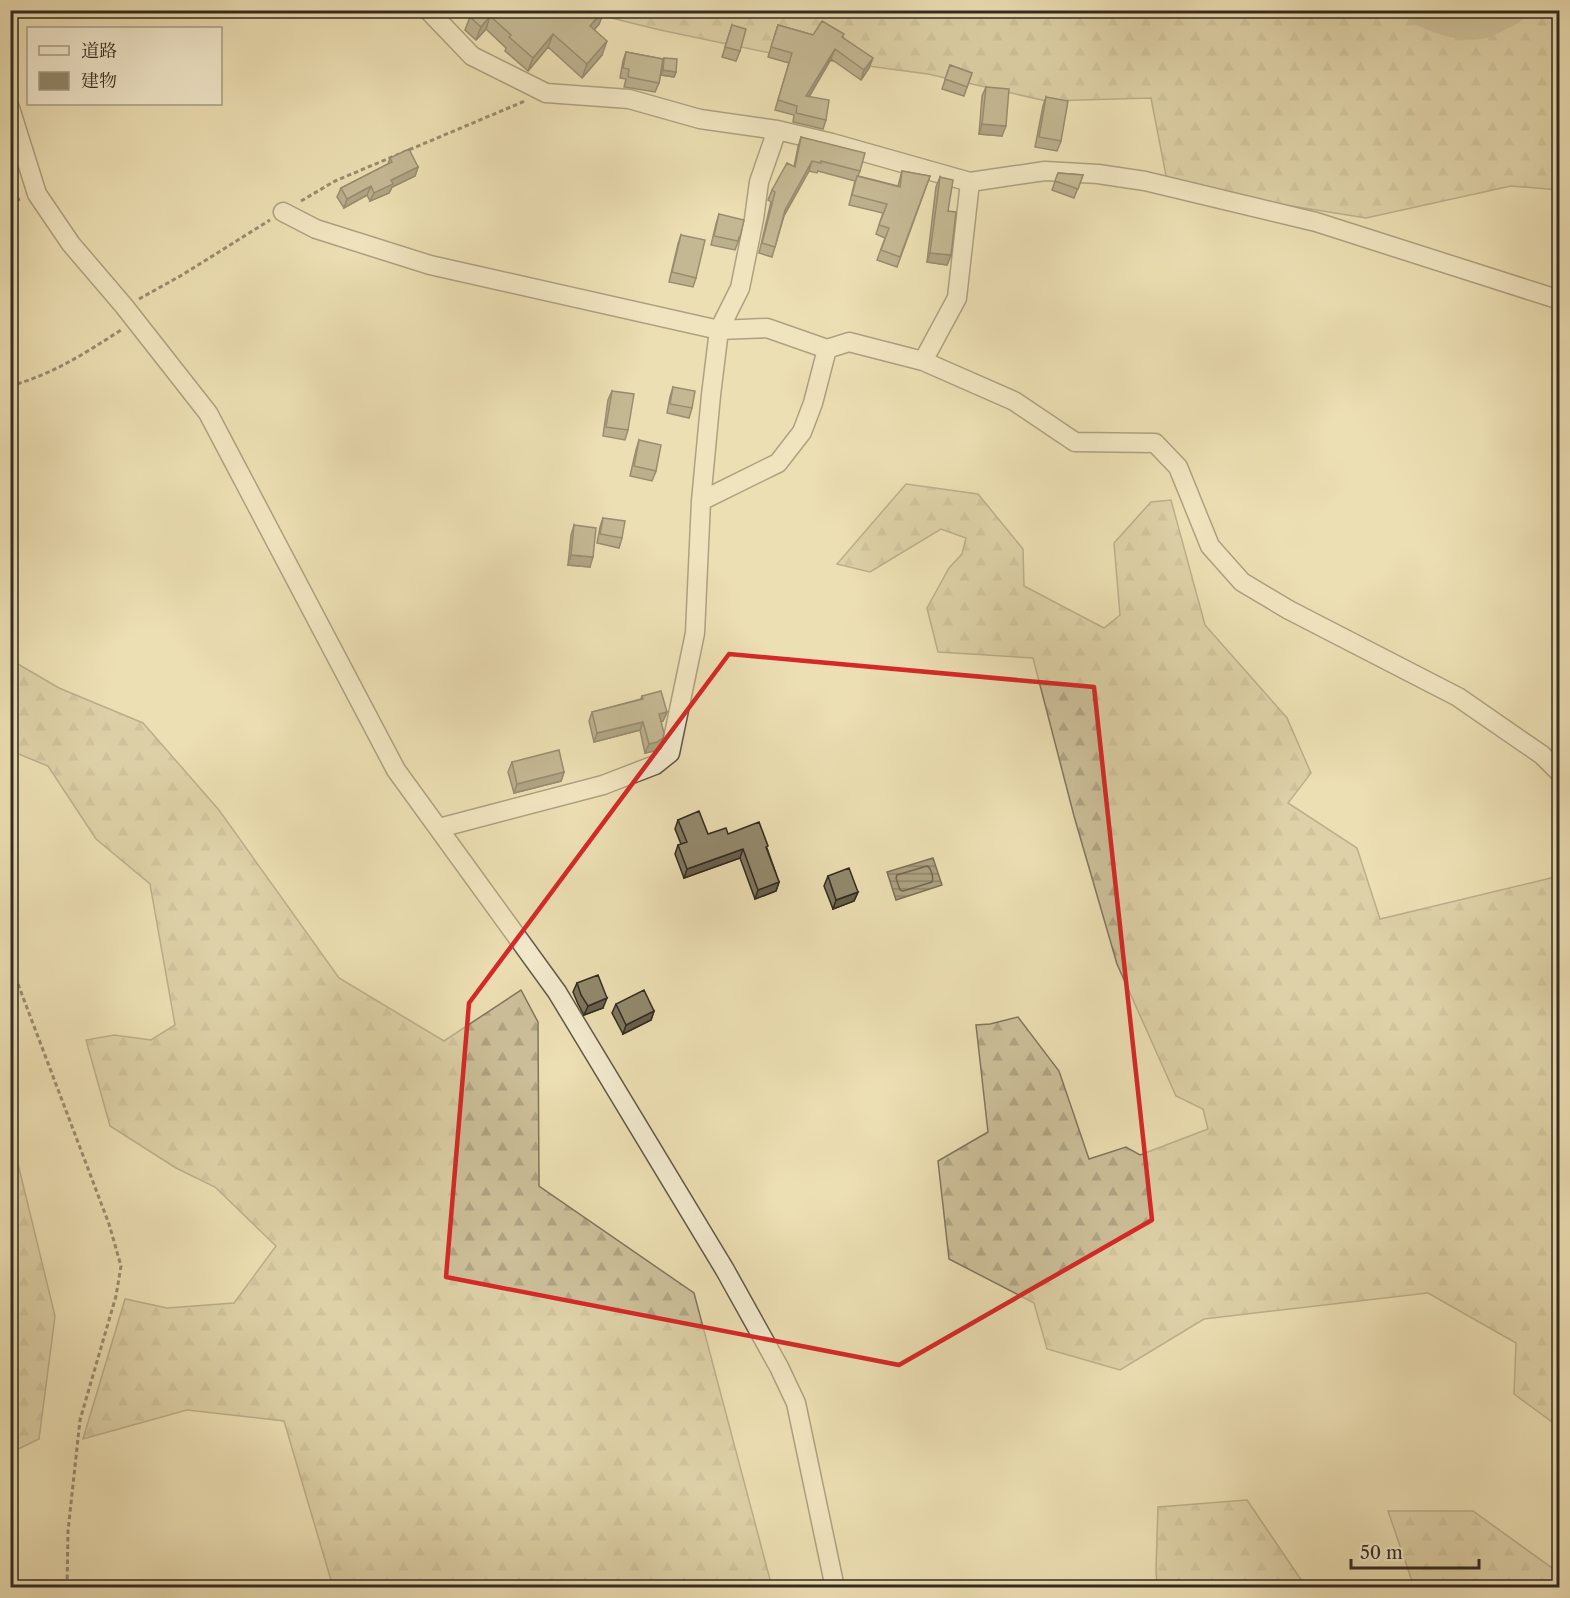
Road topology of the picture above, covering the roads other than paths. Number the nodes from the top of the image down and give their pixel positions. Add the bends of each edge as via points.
1 (428, 10) edge
2 (10, 108) edge
3 (777, 130) junction
4 (970, 182) junction
5 (283, 212) road end
6 (1560, 300) edge
7 (719, 330) junction
8 (827, 349) junction
9 (923, 361) junction
10 (701, 501) junction
11 (1560, 773) edge
12 (439, 828) junction
13 (835, 1587) edge

1 - 3 street via 472,56 546,93 629,99 700,120
2 - 12 street via 37,194 71,244 208,413 396,770
3 - 4 street
3 - 7 street via 759,182 740,288
4 - 6 street via 1044,171 1145,181 1316,222
4 - 9 street via 957,298
5 - 7 street via 316,229 430,266
7 - 8 street via 767,328
7 - 10 street
8 - 9 street via 849,342
8 - 10 street via 802,432 778,463
9 - 11 street via 1014,401 1075,442 1155,443 1178,467 1210,546 1242,582 1458,697 1542,755
10 - 12 street via 695,633 670,753 655,765 603,785
12 - 13 street via 556,992 725,1270 779,1367 796,1402

